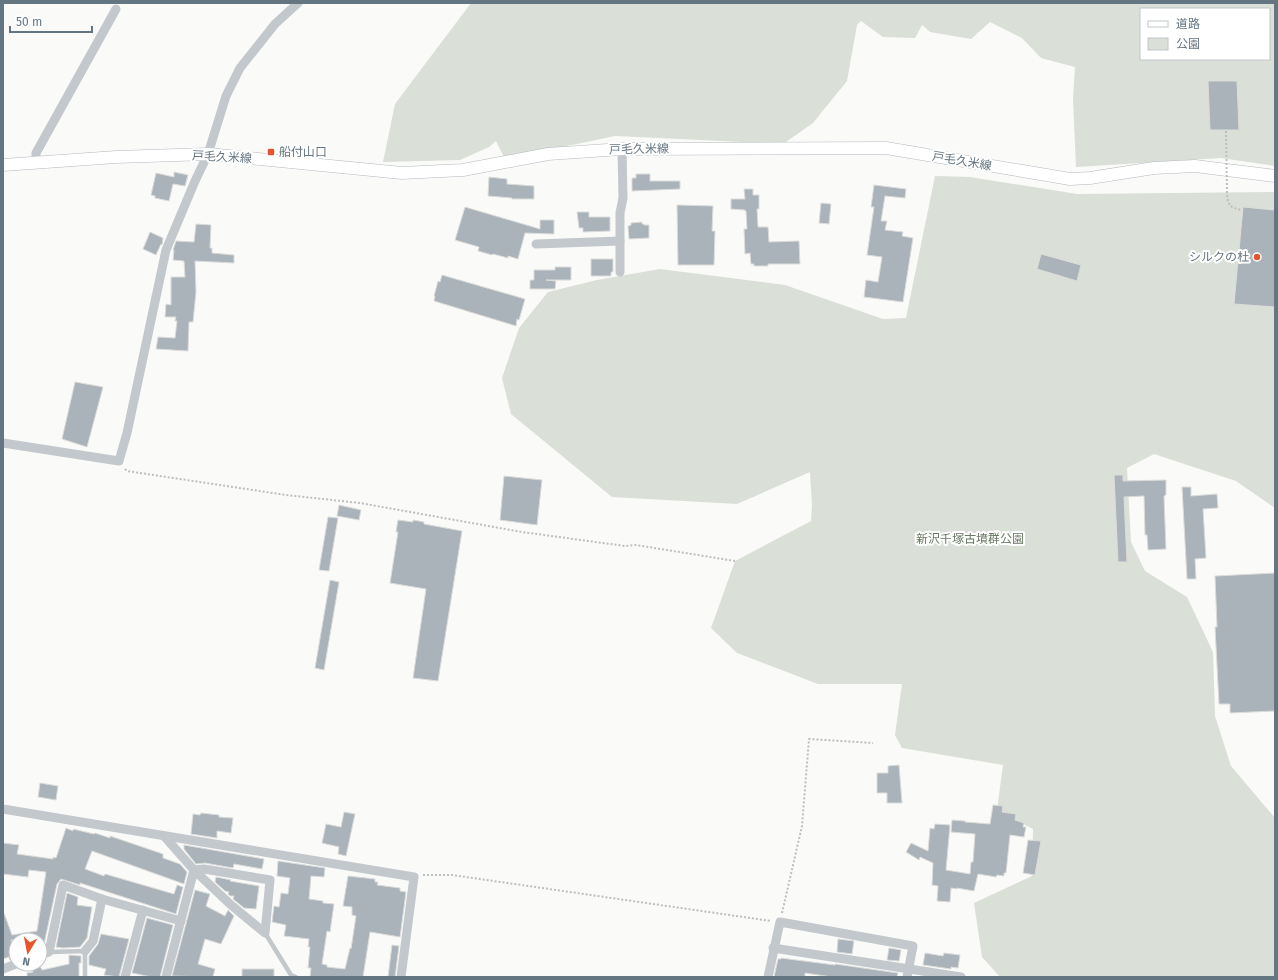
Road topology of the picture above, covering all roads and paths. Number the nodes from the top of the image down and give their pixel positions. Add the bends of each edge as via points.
1 (289, 3) edge
2 (298, 3) edge
3 (116, 9) dead end
4 (275, 24) junction
5 (1226, 131) dead end
6 (622, 149) junction
7 (208, 154) junction
8 (36, 164) junction
9 (3, 165) edge
10 (1275, 176) edge
11 (1242, 210) dead end
12 (620, 241) junction
13 (536, 244) dead end
14 (620, 272) dead end
15 (3, 443) edge
16 (119, 461) junction
17 (735, 562) dead end
18 (873, 743) dead end
19 (3, 809) edge
20 (164, 836) junction
21 (194, 870) junction
22 (414, 877) junction
23 (102, 899) junction
24 (143, 910) junction
25 (181, 921) junction
26 (780, 922) junction
27 (266, 933) junction
28 (48, 939) edge
29 (773, 948) junction
30 (85, 951) junction
31 (48, 954) edge
32 (908, 973) edge
33 (85, 977) edge
34 (125, 977) edge
35 (166, 977) edge
36 (296, 977) edge
37 (401, 977) edge
38 (768, 977) edge
39 (961, 977) edge

1 - 4 street
2 - 4 street
3 - 8 street via 36,153
4 - 7 street via 240,68 226,96
5 - 11 path, bridge via 1227,199 1229,205
6 - 7 main road, 戸毛久米線 via 548,154 462,170 402,174
6 - 10 main road, 戸毛久米線 via 886,148 1070,179 1154,168 1195,166
6 - 12 street via 623,198
7 - 8 main road, 戸毛久米線 via 116,157
7 - 16 street via 166,250
8 - 9 main road, 戸毛久米線
12 - 13 street
12 - 14 street
15 - 16 street
16 - 17 path via 127,471 286,495 360,502 522,532 624,546 636,545
18 - 26 path via 809,739 802,826
19 - 20 street
20 - 21 street
20 - 22 street
21 - 25 street
21 - 27 street via 230,905
21 - 27 street via 204,869 270,880
22 - 26 path via 452,876
22 - 37 street
23 - 24 street
23 - 28 street via 63,885
23 - 30 street via 93,941
24 - 25 street
24 - 34 street
25 - 35 street
26 - 29 street
26 - 32 street via 913,946
27 - 36 lane via 291,975
29 - 32 street
29 - 38 street
30 - 31 lane
30 - 33 lane
32 - 39 street

